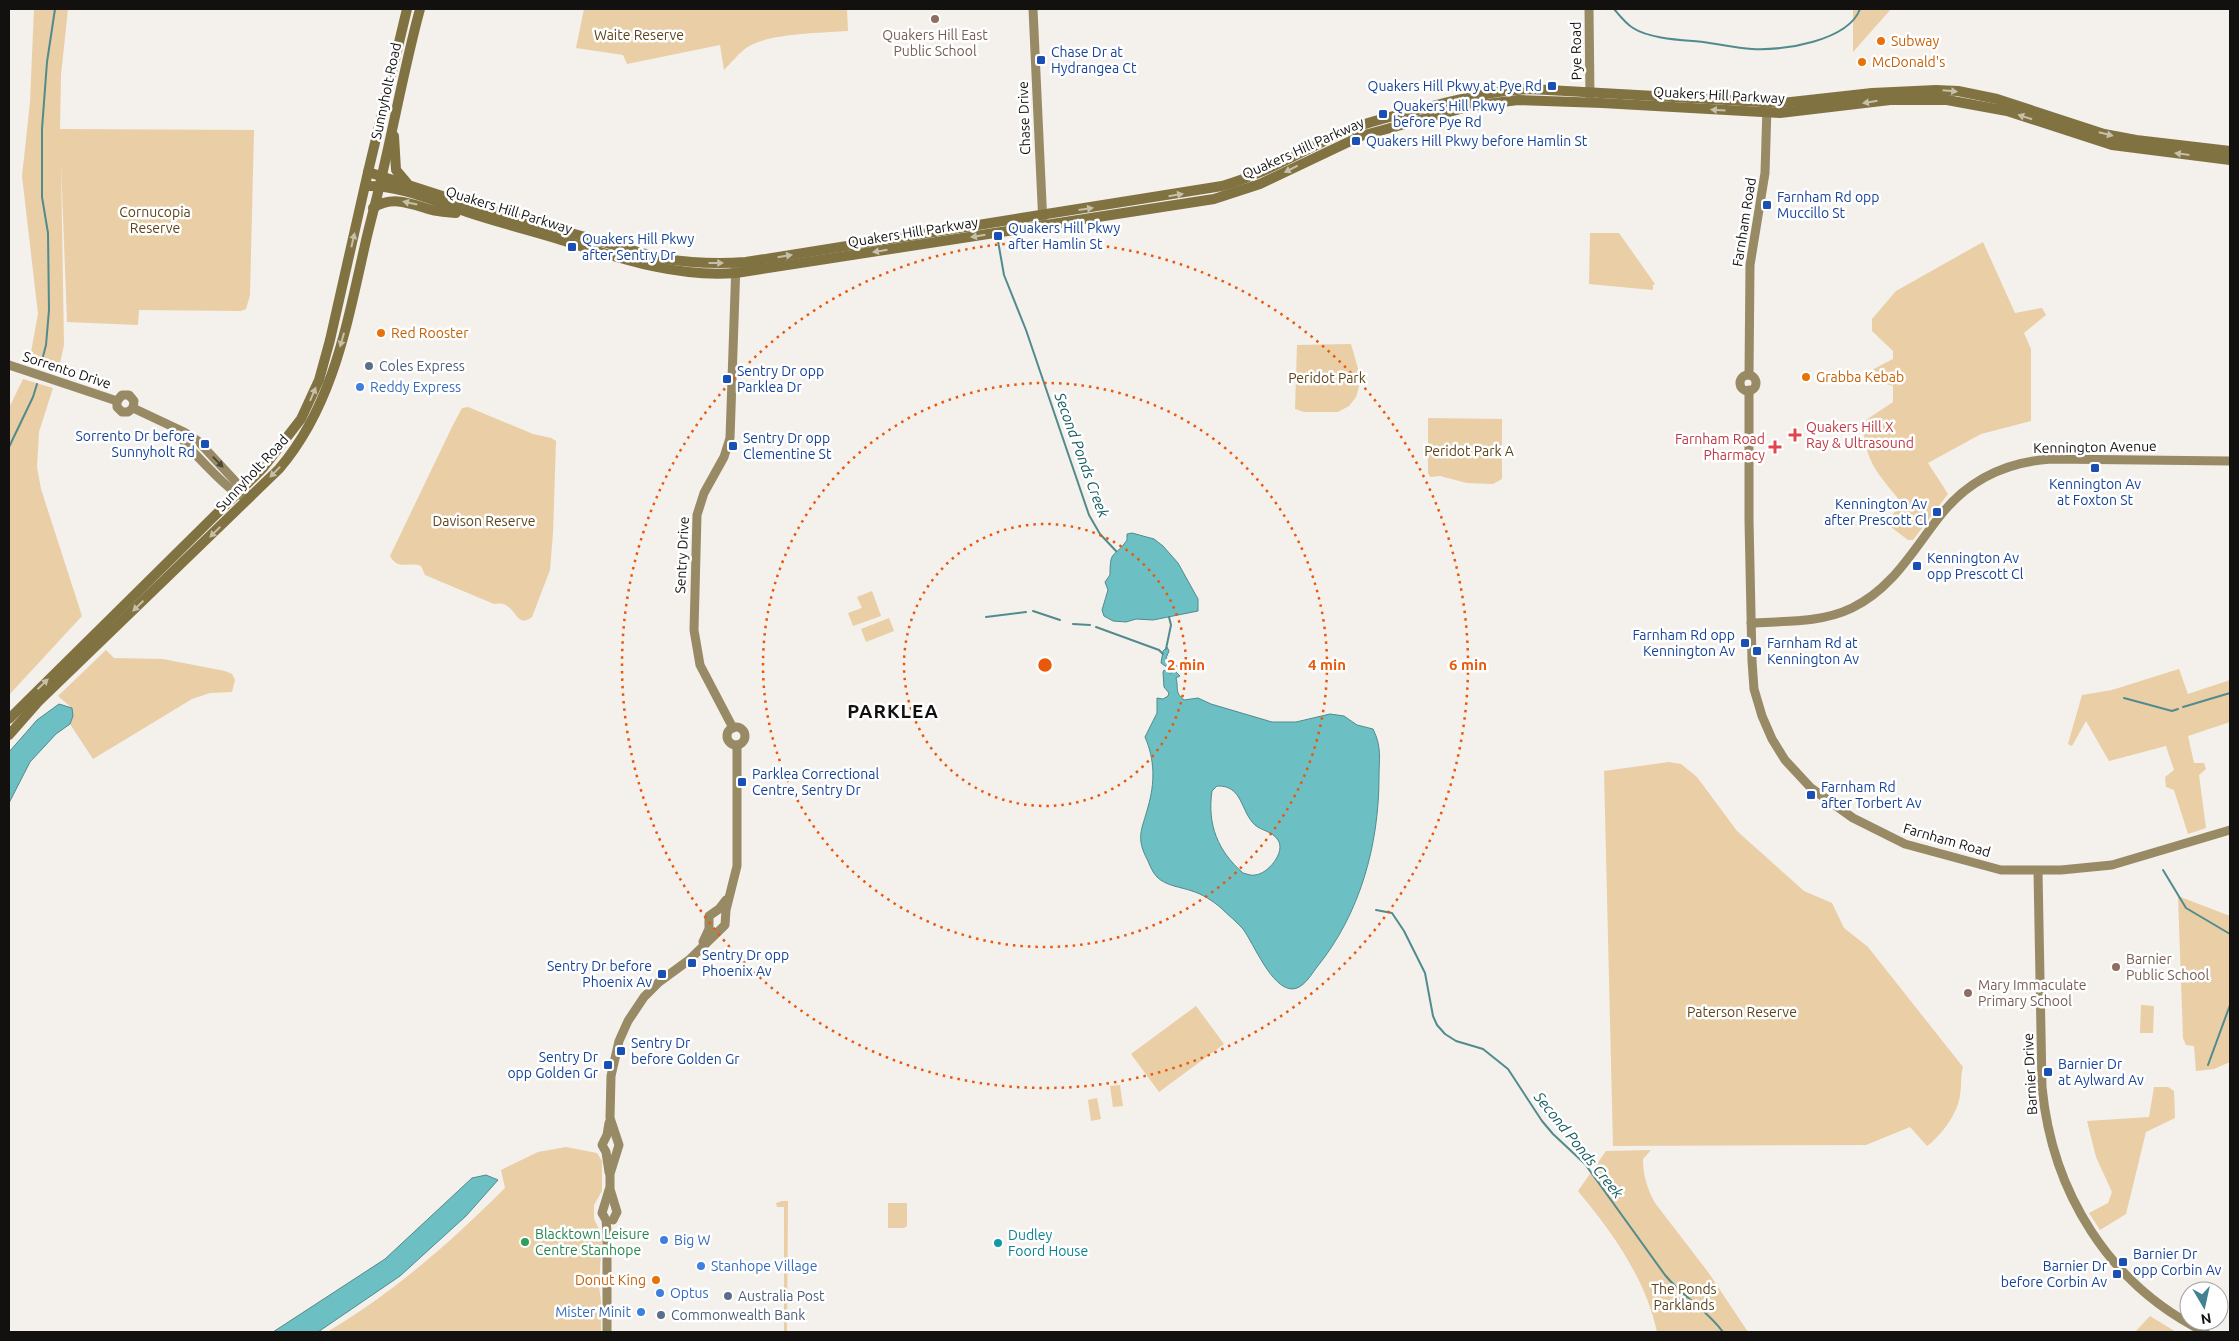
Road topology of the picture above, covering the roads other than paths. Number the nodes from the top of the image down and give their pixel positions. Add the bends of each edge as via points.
1 (407, 9) edge
2 (420, 9) edge
3 (1033, 9) edge
4 (1589, 9) edge
5 (1590, 97) junction
6 (1767, 108) junction
7 (394, 115) junction
8 (2230, 151) edge
9 (2230, 160) edge
10 (368, 172) junction
11 (381, 181) junction
12 (408, 184) junction
13 (365, 186) junction
14 (373, 208) junction
15 (475, 214) junction
16 (1043, 220) junction
17 (736, 268) junction
18 (9, 365) edge
19 (116, 401) junction
20 (134, 408) junction
21 (2230, 461) edge
22 (240, 491) junction
23 (250, 497) junction
24 (1751, 623) junction
25 (9, 719) edge
26 (9, 735) edge
27 (2230, 830) edge
28 (2038, 871) junction
29 (732, 890) junction
30 (716, 912) junction
31 (726, 919) junction
32 (710, 925) junction
33 (721, 929) junction
34 (701, 947) junction
35 (610, 1118) junction
36 (606, 1138) junction
37 (616, 1140) junction
38 (617, 1150) junction
39 (606, 1152) junction
40 (610, 1174) junction
41 (609, 1206) junction
42 (609, 1220) junction
43 (609, 1332) edge
44 (2205, 1332) edge

1 - 10 main road, Sunnyholt Road
2 - 7 main road, Sunnyholt Road
3 - 16 street, Chase Drive
4 - 5 street, Pye Road
5 - 6 main road, Quakers Hill Parkway
5 - 16 main road, Quakers Hill Parkway via 1471,106 1361,136 1260,184 1214,199
6 -> 8 main road, Quakers Hill Parkway via 1901,91 1958,92 2014,104 2104,134
9 -> 6 main road, Quakers Hill Parkway via 2112,145 2007,111 1947,100 1890,100 1822,109
6 - 24 street, Farnham Road via 1764,180 1750,266 1749,375 1756,383 1749,390
7 - 11 main road, Sunnyholt Road
7 - 12 main road via 394,163 398,175
10 - 11 main road, Quakers Hill Parkway
10 - 13 main road, Sunnyholt Road
11 - 12 main road, Quakers Hill Parkway
11 - 13 main road, Quakers Hill Parkway
11 - 14 main road, Sunnyholt Road
11 - 15 main road, Quakers Hill Parkway
12 -> 17 main road, Quakers Hill Parkway via 660,258
22 -> 13 main road, Sunnyholt Road via 293,432 314,394 330,340
15 -> 14 main road via 433,210 404,202 388,202
14 -> 23 main road, Sunnyholt Road via 348,320 332,375 316,413 288,458
15 - 17 main road, Quakers Hill Parkway via 667,270 699,274
16 - 17 main road, Quakers Hill Parkway
17 - 29 street, Sentry Drive via 730,438 697,514 694,618 695,646 700,664 733,728 742,730 745,735 738,745 737,866
18 - 19 street, Sorrento Drive
19 - 20 street via 122,412
19 - 20 street via 122,395 129,396 134,401
20 - 22 street via 174,429
21 - 24 street, Kennington Avenue via 2072,458 2015,464 1990,474 1960,495 1890,582 1868,599 1844,612 1823,618
22 - 23 street
25 -> 22 main road, Sunnyholt Road
23 -> 26 main road, Sunnyholt Road via 38,702
24 - 28 street, Farnham Road via 1754,689 1762,716 1785,760 1811,788 1853,818 1905,844 2001,870
27 - 28 street, Farnham Road via 2112,865
28 - 44 street, Barnier Drive via 2042,1087 2046,1122 2059,1169 2080,1215 2116,1266 2152,1299
29 - 30 street
29 - 31 street
30 - 31 street via 724,914
30 - 32 street via 709,916
31 - 33 street
32 - 33 street
32 - 34 street
33 - 34 street
34 - 35 street via 651,990 628,1021 612,1067
35 - 36 street
35 - 37 street
36 - 37 street
36 - 39 street via 602,1145
37 - 38 street
38 - 39 street
38 - 40 street
39 - 40 street
40 - 41 street
41 - 42 street via 602,1213
41 - 42 street via 618,1212
42 - 43 street

